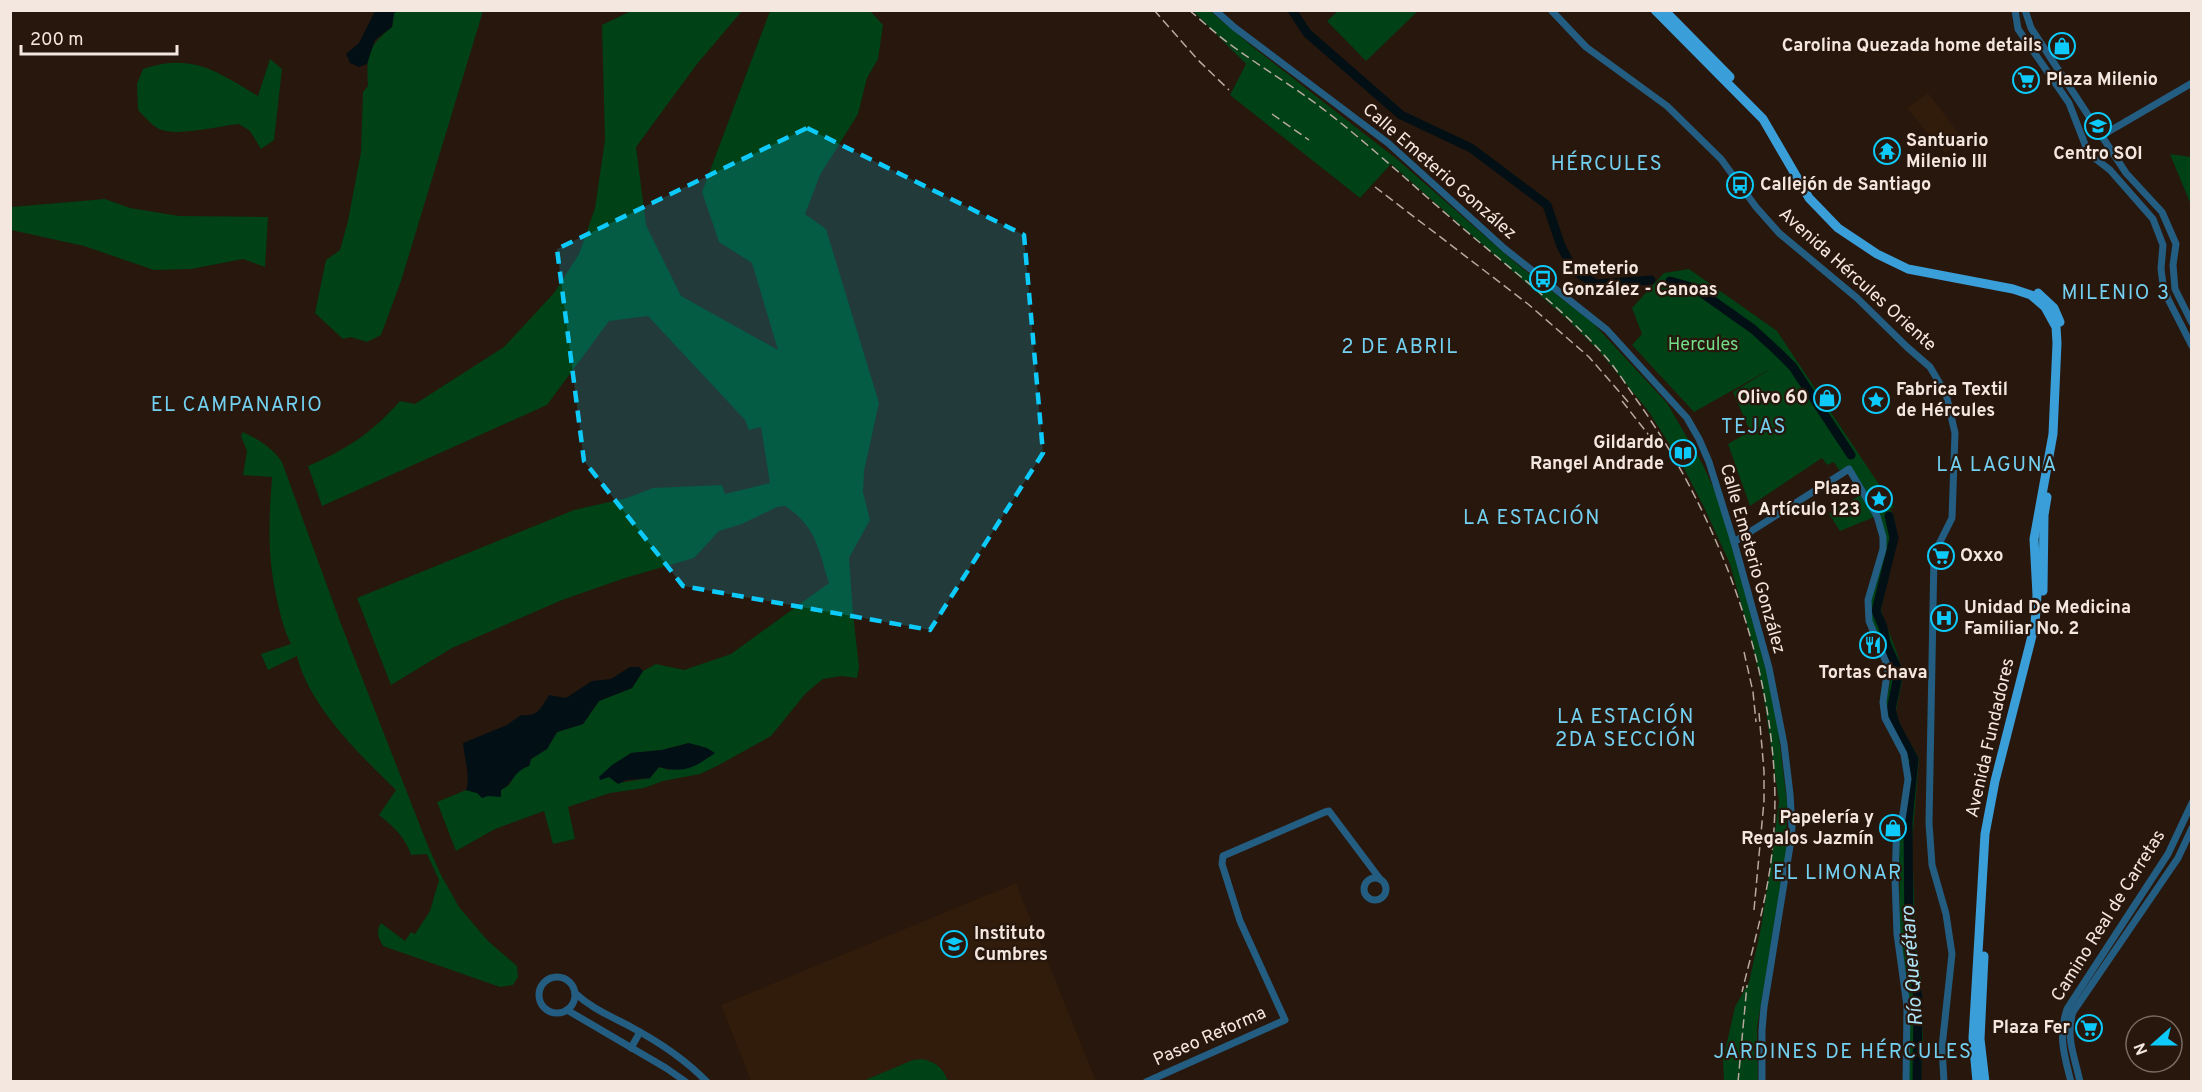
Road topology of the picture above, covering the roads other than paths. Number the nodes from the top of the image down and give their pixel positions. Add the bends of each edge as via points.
1 (1215, 10) edge
2 (1551, 10) edge
3 (1655, 10) edge
4 (1664, 10) edge
5 (2015, 10) edge
6 (2025, 10) edge
7 (2192, 83) edge
8 (2096, 129) junction
9 (2101, 136) junction
10 (2084, 142) junction
11 (2106, 145) junction
12 (2092, 156) junction
13 (2192, 323) edge
14 (2192, 346) edge
15 (1734, 542) junction
16 (2192, 803) edge
17 (2192, 828) edge
18 (1366, 861) junction
19 (1370, 879) junction
20 (1380, 879) junction
21 (575, 993) junction
22 (567, 1010) junction
23 (640, 1032) junction
24 (631, 1048) junction
25 (2080, 1080) edge
26 (686, 1082) edge
27 (707, 1082) edge
28 (1146, 1082) edge
29 (1762, 1082) edge
30 (1906, 1082) edge
31 (1944, 1082) edge
32 (1977, 1082) edge
33 (1984, 1082) edge
34 (2071, 1082) edge

1 - 15 street, Calle Emeterio González via 1388,143 1505,249 1607,330 1687,418 1709,462
2 - 31 street, Avenida Hércules Oriente via 1586,47 1667,106 1721,159 1779,233 1871,310 1930,367 1946,394 1955,432 1952,518 1934,554 1929,823 1932,865 1952,954 1942,1047
3 - 32 main road, Avenida Fundadores via 1763,119 1809,198 1838,228 1908,269 2031,295 2045,307 2056,327 2053,434 2034,539 2035,624 1985,834 1973,1038
4 - 33 main road, Avenida Fundadores via 1768,115 1814,194 1842,224 1912,264 2029,288 2047,300 2058,316 2062,339 2060,412 2044,515 2043,595 1991,836 1980,1014
5 - 10 street via 2018,30 2070,103
6 - 8 street via 2031,28
7 - 9 street
8 - 9 street
8 - 10 street via 2086,132
9 - 11 street
10 - 12 street
11 - 12 street via 2102,156
11 - 13 street via 2169,225 2176,244 2175,289
12 - 14 street via 2110,170 2153,219 2163,245 2163,284
15 - 29 street, Calle Emeterio González via 1776,701 1792,827 1764,1007
15 - 30 street via 1850,469 1877,516 1883,549 1868,600 1869,621 1888,667 1883,712 1904,754 1908,779 1894,879 1906,1006
16 - 34 street, Camino Real de Carretas via 2168,854 2067,1009 2061,1044
17 - 25 street, Camino Real de Carretas via 2178,858 2073,1012 2069,1038
18 - 19 street
18 - 20 street
18 - 28 street, Paseo Reforma via 1329,812 1223,856 1240,921 1286,1020
19 - 20 street
19 - 20 street via 1365,893 1374,900 1380,899 1386,890
21 - 22 street
21 - 22 street via 569,982 558,977 546,981 539,990 540,1002 547,1011
21 - 23 street via 589,1006
22 - 24 street
23 - 24 street
23 - 27 street via 682,1058
24 - 26 street

